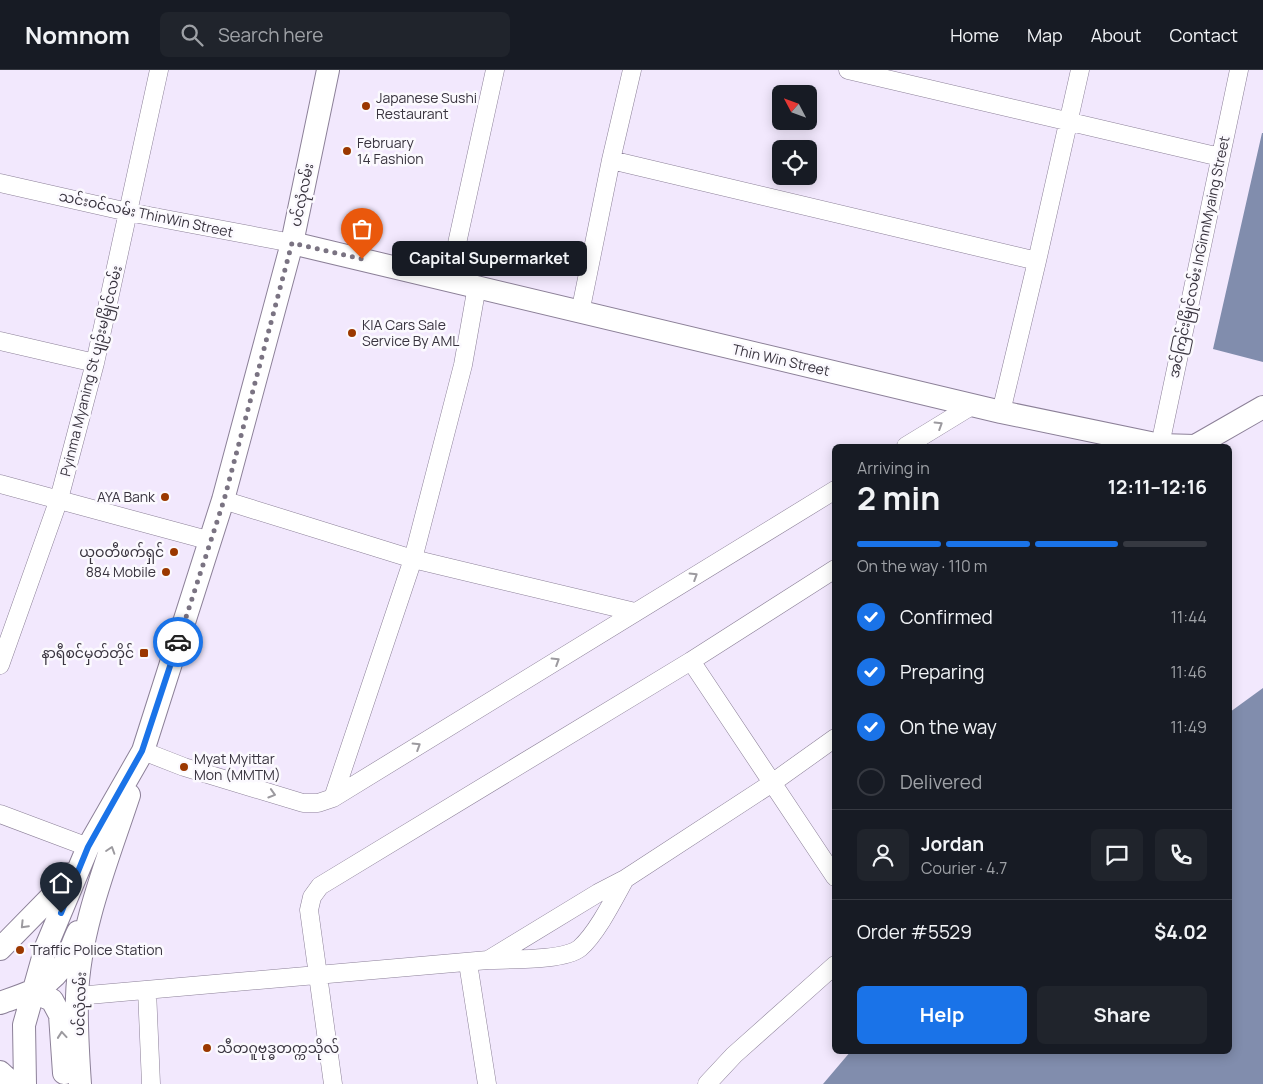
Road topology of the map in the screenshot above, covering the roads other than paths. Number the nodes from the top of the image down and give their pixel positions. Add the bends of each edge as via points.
1 (159, 70) edge
2 (328, 70) edge
3 (495, 70) edge
4 (632, 70) edge
5 (848, 70) edge
6 (1080, 70) edge
7 (1239, 70) edge
8 (1068, 122) junction
9 (1220, 157) junction
10 (611, 160) junction
11 (0, 183) edge
12 (128, 212) junction
13 (292, 243) junction
14 (1037, 262) junction
15 (448, 280) junction
16 (476, 286) junction
17 (580, 313) junction
18 (0, 341) edge
19 (95, 363) junction
20 (973, 405) junction
21 (1263, 407) edge
22 (1000, 412) junction
23 (909, 444) edge
24 (1155, 444) edge
25 (1160, 444) edge
26 (1198, 444) edge
27 (0, 484) edge
28 (832, 492) edge
29 (59, 499) junction
30 (224, 500) junction
31 (211, 541) junction
32 (413, 559) junction
33 (832, 571) edge
34 (635, 612) junction
35 (691, 661) junction
36 (0, 665) edge
37 (832, 740) edge
38 (142, 751) junction
39 (772, 783) junction
40 (333, 798) junction
41 (0, 814) edge
42 (88, 847) junction
43 (832, 872) edge
44 (625, 879) junction
45 (95, 896) junction
46 (0, 950) edge
47 (488, 960) junction
48 (468, 963) junction
49 (832, 967) edge
50 (318, 975) junction
51 (147, 990) junction
52 (33, 992) junction
53 (77, 996) junction
54 (0, 1003) edge
55 (0, 1072) edge
56 (13, 1084) edge
57 (25, 1084) edge
58 (64, 1084) edge
59 (80, 1084) edge
60 (151, 1084) edge
61 (333, 1084) edge
62 (487, 1084) edge
63 (707, 1084) edge

1 - 12 street, Pyinma Myaning St ပျဉ်းမမြိုင်လမ်း
2 - 13 main road, ပင်လုံလမ်း
3 - 15 street
4 - 10 street
5 - 8 street
6 - 8 street
7 - 9 street, အင်ကြင်းမြိုင်လမ်း InGinnMyaing Street
8 - 9 street
8 - 14 street
9 - 25 street, အင်ကြင်းမြိုင်လမ်း InGinnMyaing Street
10 - 14 street
10 - 17 street
11 - 12 street, သင်းဝင်လမ်း ThinWin Street
12 - 13 street, သင်းဝင်လမ်း ThinWin Street
12 - 19 street, Pyinma Myaning St ပျဉ်းမမြိုင်လမ်း
13 - 15 main road, Thin Win Street
13 - 30 main road, ပင်လုံလမ်း
14 - 22 street
15 - 16 main road, Thin Win Street
16 - 17 main road, Thin Win Street
16 - 32 street via 463,365
17 - 20 main road, Thin Win Street
18 - 19 street
19 - 29 street, Pyinma Myaning St ပျဉ်းမမြိုင်လမ်း
20 - 22 main road, Thin Win Street
23 -> 20 street
21 - 26 main road, Thin Win Street
22 - 24 main road, Thin Win Street
27 - 29 street
34 -> 28 street
29 - 31 street
29 - 36 street, Pyinma Myaning St ပျဉ်းမမြိုင်လမ်း
30 - 31 main road, ပင်လုံလမ်း
30 - 32 street
31 - 38 main road, ပင်လုံလမ်း
32 - 34 street
32 - 40 street
33 - 35 street
40 -> 34 street
35 - 39 street
35 - 50 street via 320,886 312,897 309,910
37 - 39 street
38 -> 40 street via 303,803
38 - 42 main road, ပင်လုံလမ်း
45 -> 38 main road
39 - 43 street
39 - 44 street
41 - 42 street
42 -> 46 main road via 56,892
42 - 52 main road, ပင်လုံလမ်း via 46,946
44 - 47 street via 598,892
44 - 47 street via 599,924 579,948 553,958
45 - 52 main road via 65,962 51,980
45 - 53 main road, ပင်လုံလမ်း
47 - 48 street
48 - 50 street
48 - 62 street
49 - 63 street via 734,1055
50 - 51 street
50 - 61 street
51 - 53 street
51 - 60 street
52 - 54 main road
52 - 57 main road, ပင်လုံလမ်း via 24,1025
58 -> 52 main road via 60,1015 52,1000
53 - 59 main road, ပင်လုံလမ်း
55 - 56 main road

